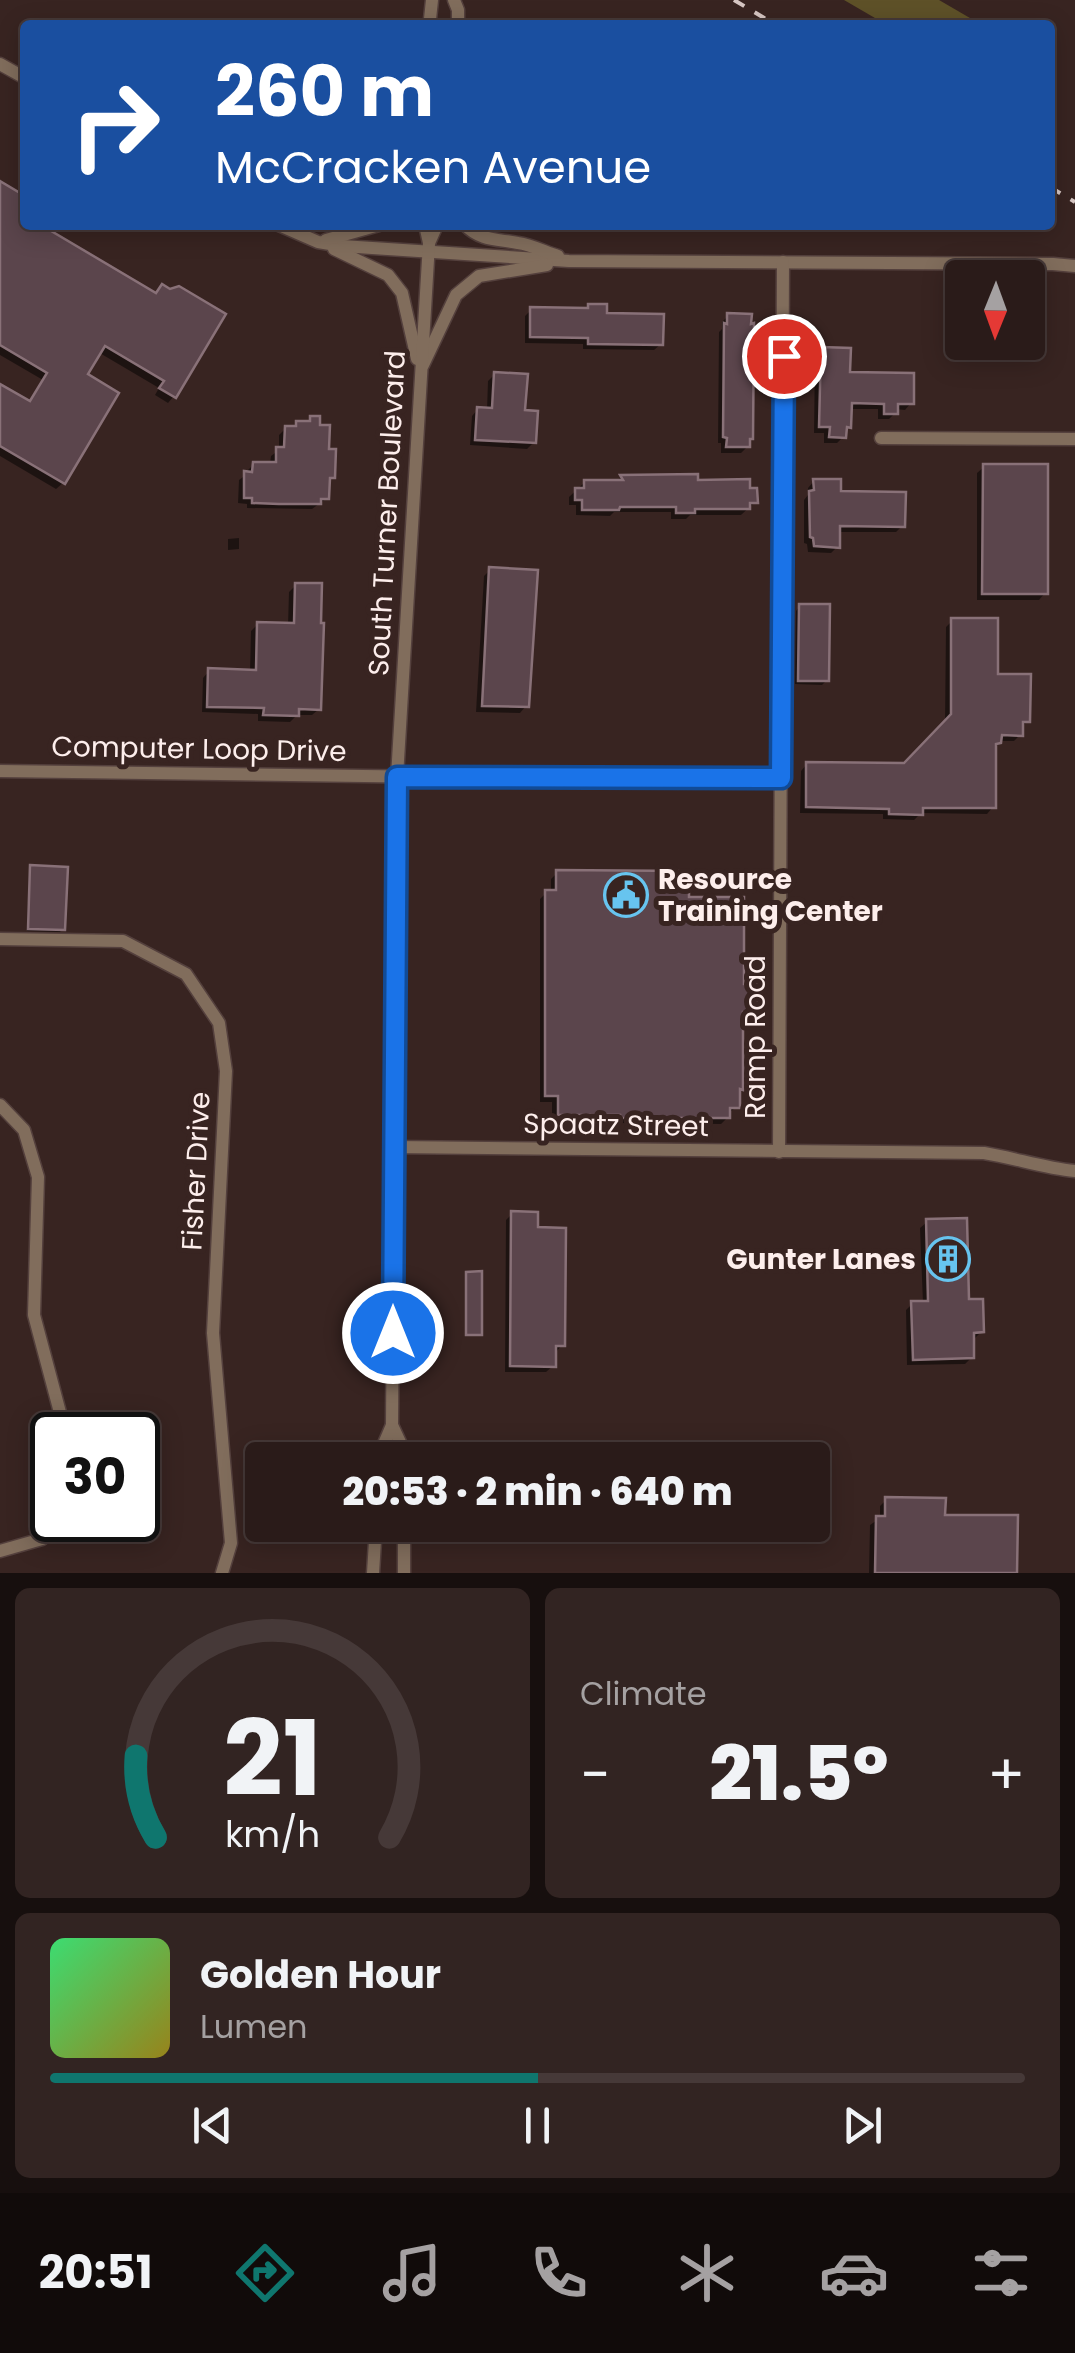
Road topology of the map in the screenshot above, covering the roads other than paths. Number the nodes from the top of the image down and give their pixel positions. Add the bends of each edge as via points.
1 (290, 230) edge
2 (360, 230) edge
3 (426, 230) edge
4 (435, 230) edge
5 (469, 230) edge
6 (318, 242) junction
7 (428, 248) junction
8 (569, 261) junction
9 (783, 262) junction
10 (1075, 266) edge
11 (420, 371) junction
12 (881, 438) dead end
13 (1075, 439) edge
14 (0, 772) edge
15 (397, 777) junction
16 (781, 778) junction
17 (0, 939) edge
18 (0, 1105) edge
19 (394, 1147) junction
20 (779, 1152) junction
21 (1075, 1171) edge
22 (60, 1412) edge
23 (392, 1425) junction
24 (385, 1442) edge
25 (399, 1442) edge
26 (32, 1542) edge
27 (375, 1542) edge
28 (404, 1542) edge
29 (0, 1551) edge
30 (222, 1573) edge
31 (373, 1573) edge
32 (404, 1573) edge

1 - 6 street
2 - 6 street
3 - 7 street
4 - 7 street
5 - 8 street
6 - 7 street
6 - 11 street via 388,275 402,293
7 - 8 street
7 - 11 street, South Turner Boulevard
8 - 9 street
8 - 11 street via 479,276 456,295
9 - 10 street
9 - 16 street, Ramp Road
11 - 15 street, South Turner Boulevard
12 - 13 street
14 - 15 street, Computer Loop Drive
15 - 16 street, Computer Loop Drive
15 - 19 street, South Turner Boulevard
16 - 20 street, Ramp Road
17 - 30 street, Fisher Drive via 123,941 186,974 219,1023 226,1072 213,1332 231,1543
18 - 22 street via 24,1130 38,1178 34,1315
19 - 20 street, Spaatz Street
19 - 23 street, South Turner Boulevard
20 - 21 street, Spaatz Street via 984,1153
23 - 24 street
23 - 25 street
26 - 29 street
27 - 31 street
28 - 32 street

